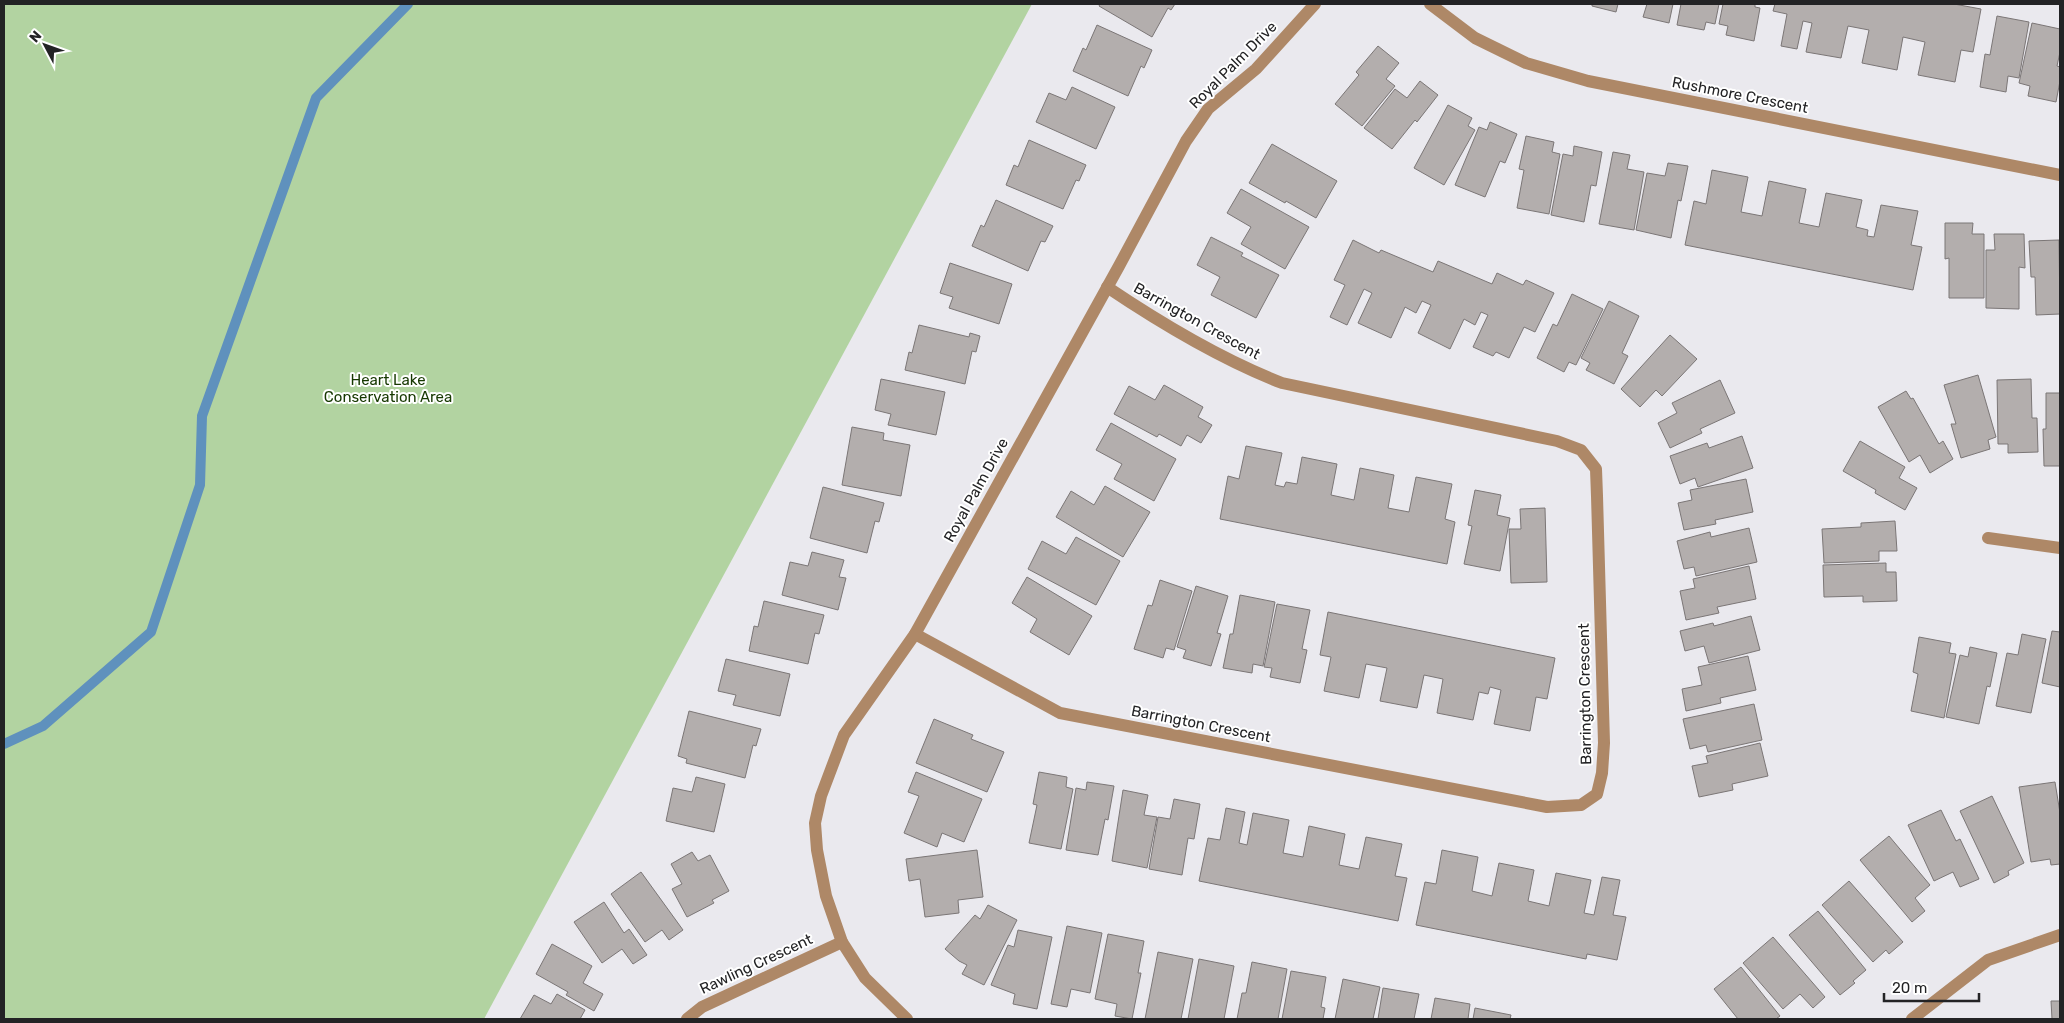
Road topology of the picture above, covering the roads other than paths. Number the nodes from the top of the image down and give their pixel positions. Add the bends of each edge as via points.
1 (1315, 4) edge
2 (1430, 4) edge
3 (2060, 175) edge
4 (1107, 287) junction
5 (1988, 538) dead end
6 (2060, 548) edge
7 (915, 634) junction
8 (2060, 935) edge
9 (842, 942) junction
10 (687, 1019) edge
11 (907, 1019) edge
12 (1912, 1019) edge

1 - 4 street, Royal Palm Drive via 1256,69 1208,109 1186,140
2 - 3 street, Rushmore Crescent via 1475,38 1526,63 1588,81
4 - 7 street, Royal Palm Drive
4 - 7 street, Barrington Crescent via 1244,368 1282,382 1557,441 1581,450 1596,469 1604,743 1597,794 1581,804 1547,806 1060,713
5 - 6 street
7 - 9 street, Royal Palm Drive via 844,735 821,796 815,824 817,850 826,896
8 - 12 street via 1988,960
9 - 10 street, Rawling Crescent via 702,1007
9 - 11 street, Royal Palm Drive via 865,978

